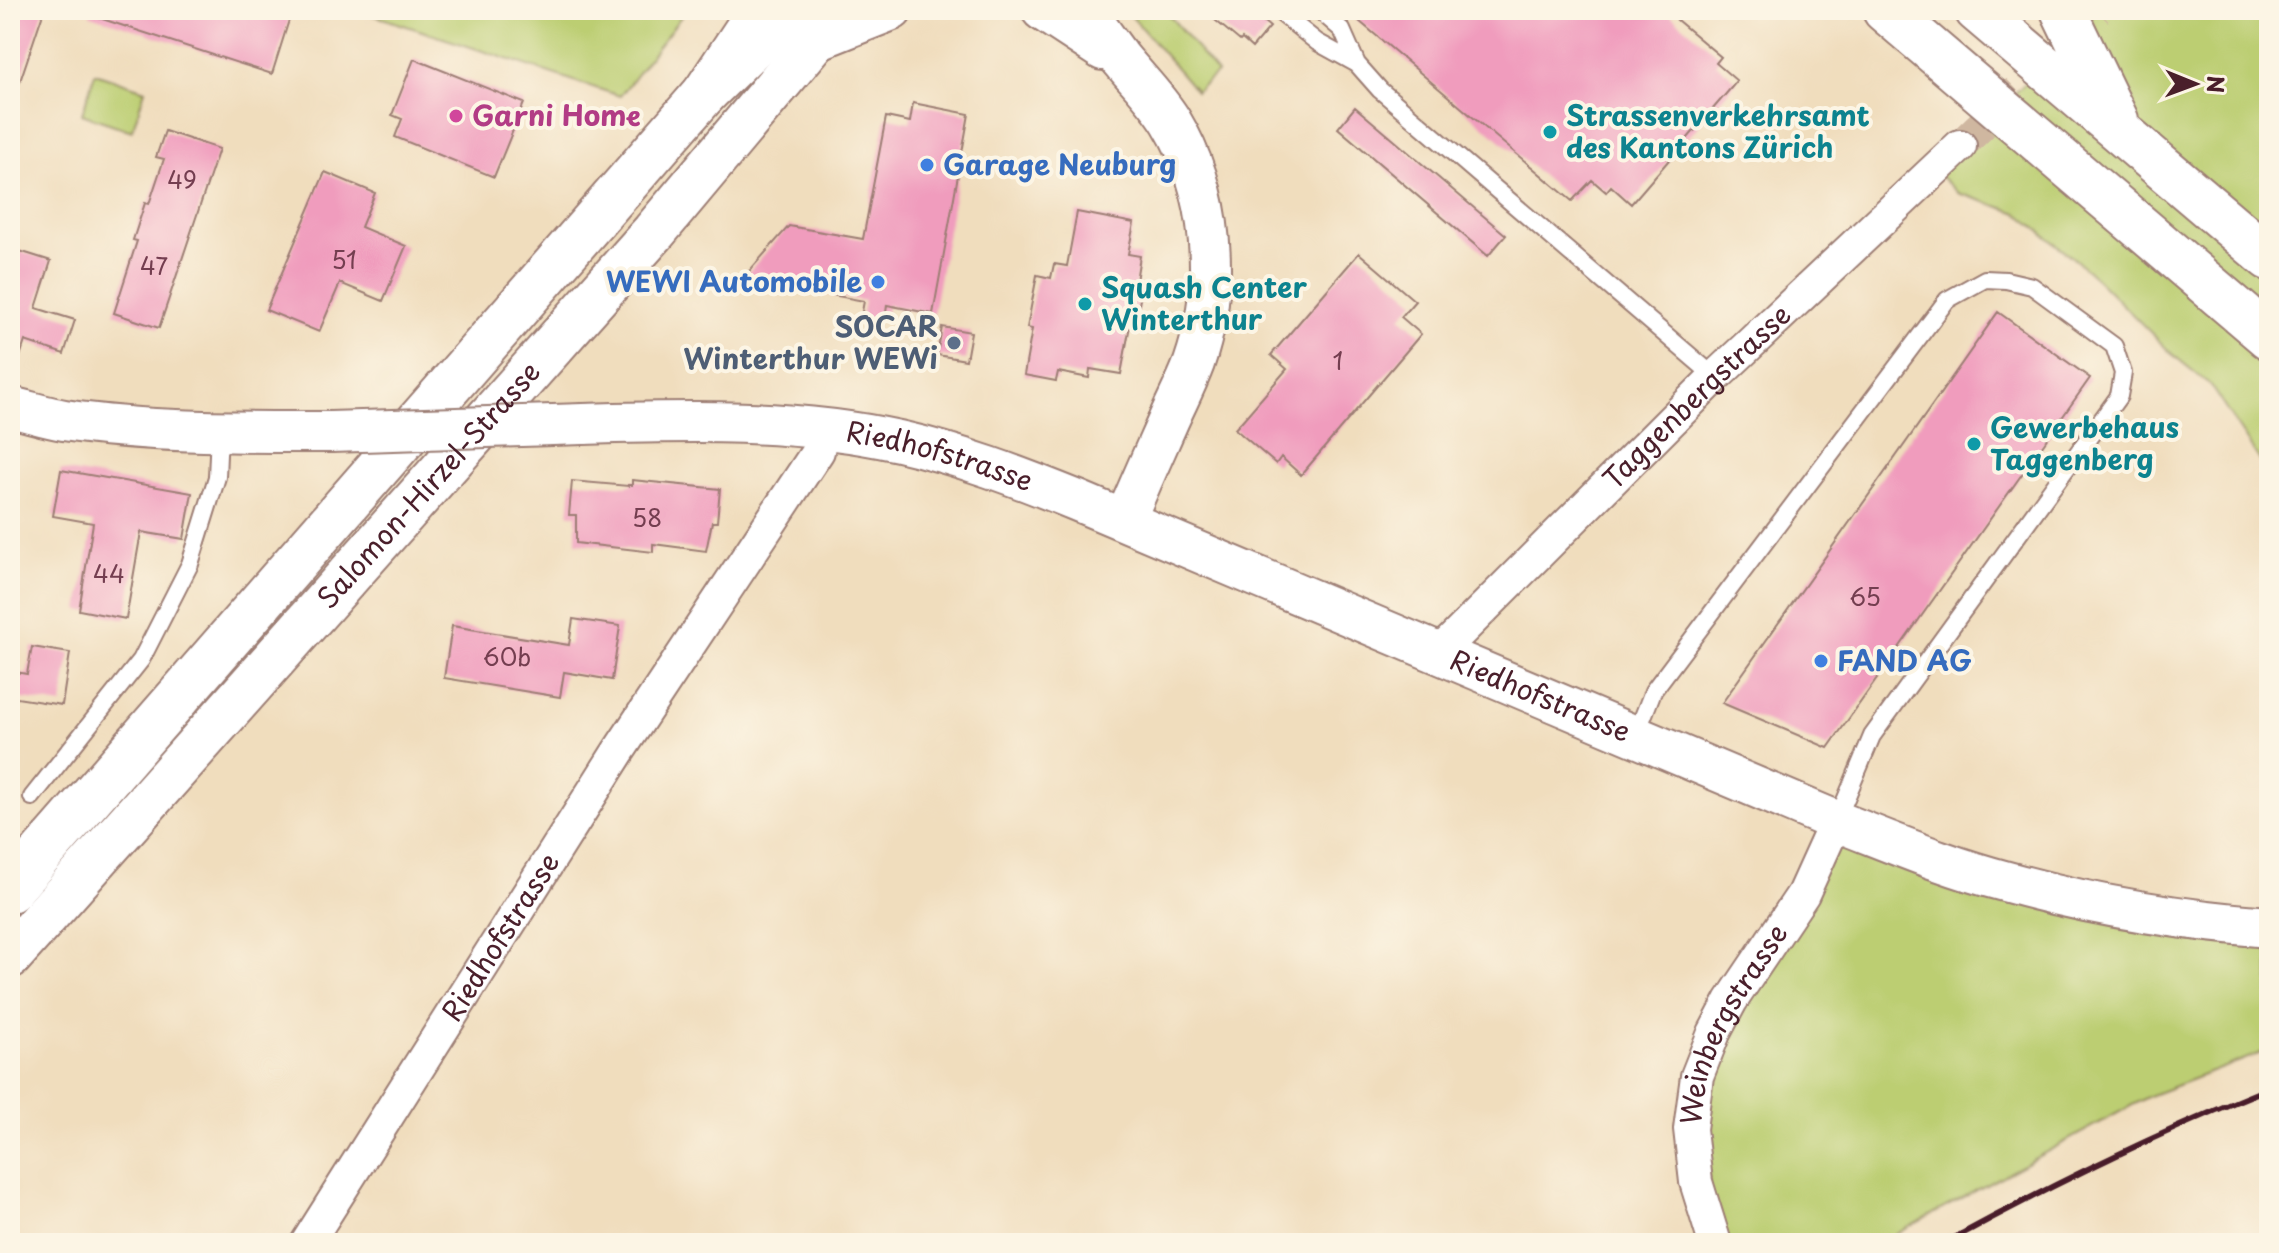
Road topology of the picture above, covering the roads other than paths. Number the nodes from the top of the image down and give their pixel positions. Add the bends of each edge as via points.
1 (760, 10) edge
2 (843, 10) edge
3 (892, 10) edge
4 (1042, 10) edge
5 (1084, 10) edge
6 (1277, 10) edge
7 (1319, 10) edge
8 (1885, 10) edge
9 (1977, 10) edge
10 (2063, 10) edge
11 (802, 26) edge
12 (1123, 62) junction
13 (1357, 64) junction
14 (705, 93) junction
15 (2124, 137) junction
16 (1960, 146) tunnel mouth
17 (2269, 258) edge
18 (2269, 337) edge
19 (1715, 377) junction
20 (10, 407) edge
21 (822, 429) junction
22 (219, 432) junction
23 (1125, 520) junction
24 (1440, 652) junction
25 (1635, 736) junction
26 (32, 797) dead end
27 (1841, 809) junction
28 (10, 890) edge
29 (2269, 927) edge
30 (10, 956) edge
31 (307, 1243) edge
32 (1715, 1243) edge

1 - 14 main road
2 - 11 main road, Salomon-Hirzel-Strasse
3 - 11 street
4 - 12 street
5 - 12 street
6 - 13 lane via 1317,42
7 - 13 lane via 1342,30
8 - 18 main road
9 - 15 main road
10 - 15 main road
11 - 14 main road, Salomon-Hirzel-Strasse
11 - 30 main road, Salomon-Hirzel-Strasse via 654,232
12 - 23 street via 1150,91 1188,155 1200,186 1210,263 1208,303 1193,364
13 - 19 lane via 1380,90
14 - 28 main road, Salomon-Hirzel-Strasse
15 - 17 main road
16 - 19 street, Taggenbergstrasse
19 - 24 street, Taggenbergstrasse
20 - 22 street, Riedhofstrasse via 63,420
21 - 22 street, Riedhofstrasse, bridge via 668,422
21 - 23 street, Riedhofstrasse via 959,456
21 - 31 street, Riedhofstrasse via 818,451 618,752
22 - 26 lane via 217,477 190,564 141,660
23 - 24 street, Riedhofstrasse
24 - 25 street, Riedhofstrasse
25 - 27 street, Riedhofstrasse
25 - 27 lane via 1653,691 1947,300 1985,279 2032,286 2114,346 2123,373 2119,396 1872,736
27 - 29 street, Riedhofstrasse via 1947,864 2003,881 2155,914
27 - 32 street, Weinbergstrasse via 1803,894 1731,1001 1697,1076 1690,1129 1696,1182

